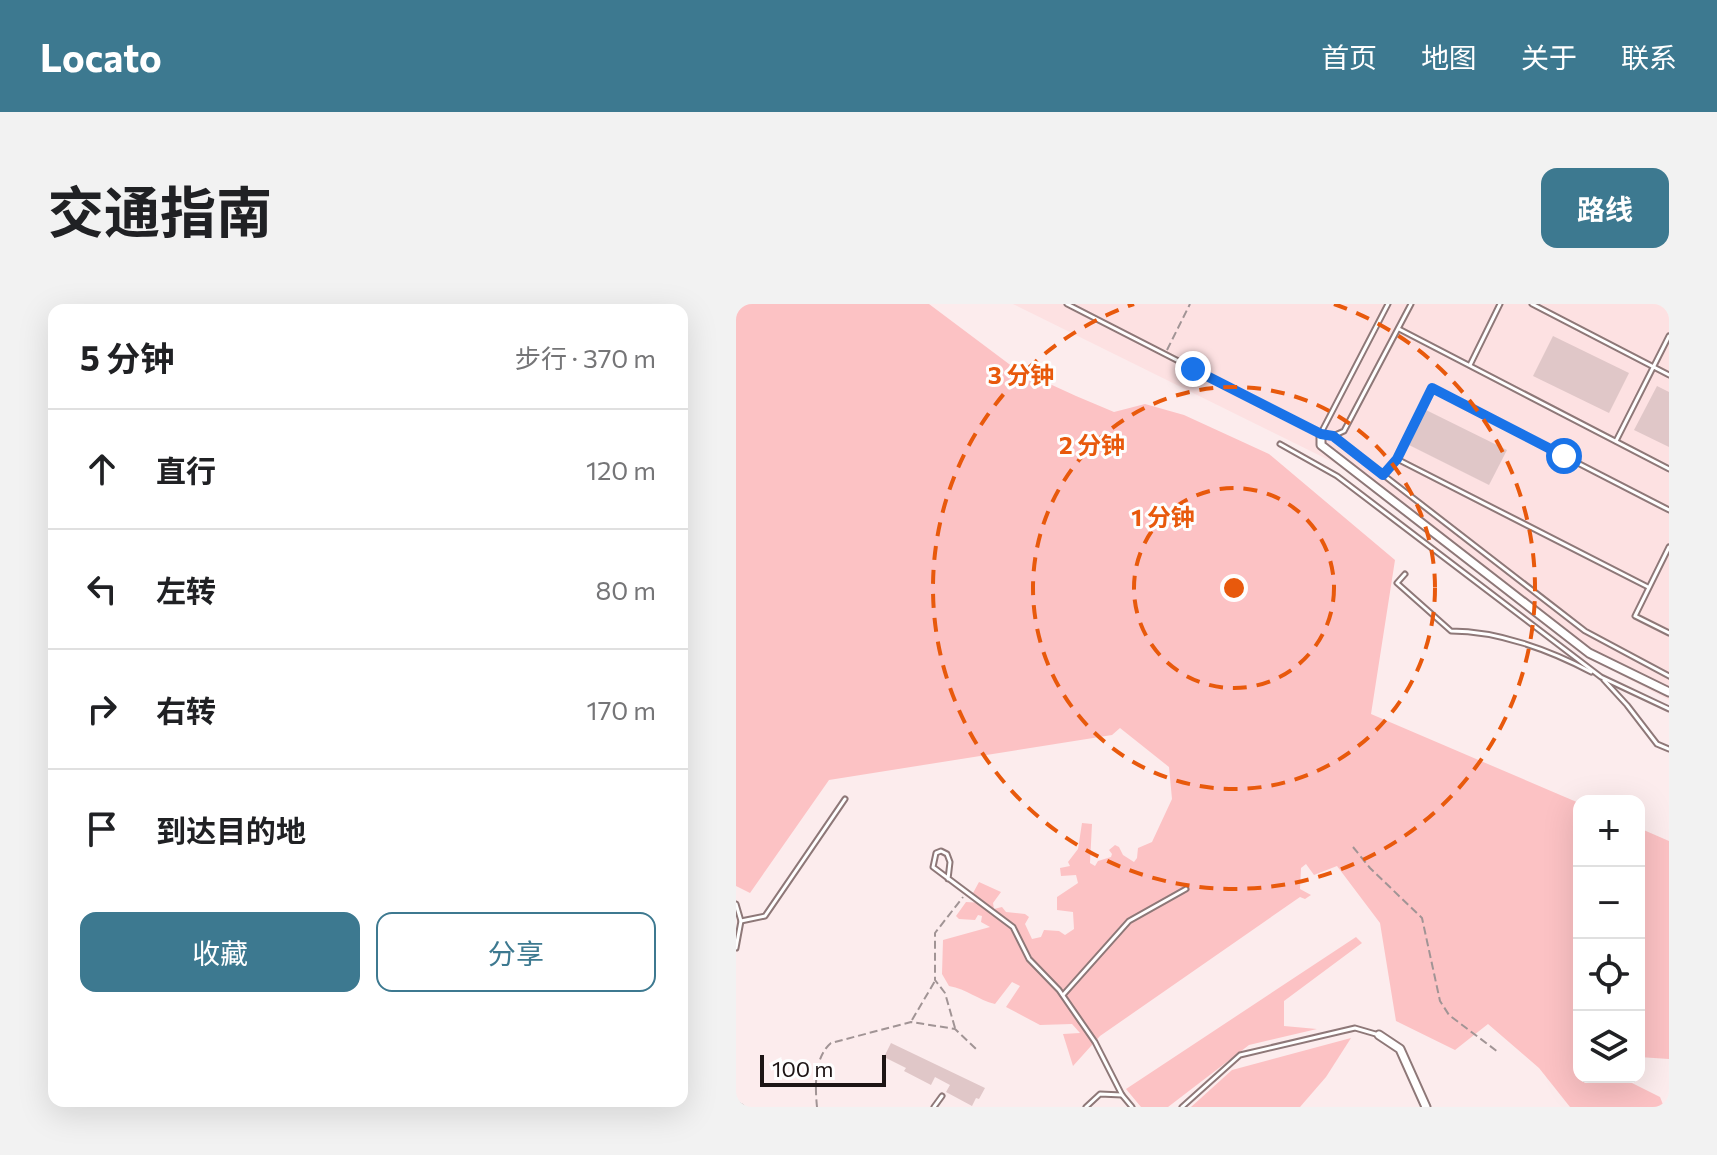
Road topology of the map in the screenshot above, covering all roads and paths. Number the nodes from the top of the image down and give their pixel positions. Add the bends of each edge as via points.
1 (1067, 304) edge
2 (1190, 304) edge
3 (1388, 304) edge
4 (1411, 304) edge
5 (1500, 304) edge
6 (1532, 304) edge
7 (1399, 329) junction
8 (1669, 336) edge
9 (1165, 354) junction
10 (1470, 365) junction
11 (1653, 367) junction
12 (1669, 375) edge
13 (1321, 434) junction
14 (1333, 436) junction
15 (1616, 441) junction
16 (1280, 444) dead end
17 (1397, 459) junction
18 (1669, 469) edge
19 (1383, 475) junction
20 (1669, 510) edge
21 (1669, 547) edge
22 (1405, 574) dead end
23 (1648, 587) junction
24 (1669, 633) edge
25 (1669, 676) edge
26 (1601, 677) junction
27 (1669, 692) edge
28 (1669, 709) edge
29 (1669, 749) edge
30 (845, 799) dead end
31 (1353, 847) dead end
32 (948, 879) junction
33 (1186, 889) dead end
34 (966, 893) junction
35 (736, 904) edge
36 (741, 921) junction
37 (736, 948) edge
38 (935, 980) junction
39 (1063, 996) junction
40 (911, 1022) junction
41 (955, 1029) junction
42 (1379, 1035) joint
43 (976, 1049) dead end
44 (1498, 1052) dead end
45 (1122, 1095) junction
46 (942, 1096) dead end
47 (736, 1104) edge
48 (741, 1107) edge
49 (817, 1107) edge
50 (934, 1107) edge
51 (1086, 1107) edge
52 (1132, 1107) edge
53 (1182, 1107) edge
54 (1426, 1107) edge

1 - 9 lane
2 - 9 path
3 - 13 lane
4 - 7 lane
5 - 10 lane
6 - 11 lane
7 - 10 lane
7 - 14 lane via 1344,431
8 - 11 lane
9 - 13 lane
10 - 15 lane
11 - 12 lane
11 - 15 lane
13 - 14 lane
13 - 27 street via 1321,445 1589,653
14 - 19 lane
15 - 18 lane
16 - 26 lane via 1337,476
17 - 19 lane
17 - 20 lane via 1432,388
17 - 23 lane
19 - 25 lane via 1585,631
21 - 23 lane
22 - 26 lane via 1397,583 1451,631 1506,639
23 - 24 lane via 1635,616
26 - 28 lane
26 - 29 lane via 1657,744
30 - 36 lane via 765,916
31 - 44 path via 1422,918 1440,1001 1449,1015
32 - 32 lane via 933,867 941,851 950,862
32 - 34 lane
33 - 39 lane via 1129,921
34 - 38 path via 935,933
34 - 39 lane via 1013,927 1029,959
35 - 36 lane
36 - 37 lane
38 - 40 path
38 - 41 path via 945,993
39 - 45 lane
40 - 41 path
40 - 49 path via 831,1043 823,1050 815,1085
41 - 43 path
42 - 53 lane via 1355,1028 1240,1055
42 - 54 street via 1400,1049
45 - 51 lane via 1100,1094
45 - 52 lane
46 - 50 lane
47 - 48 lane

